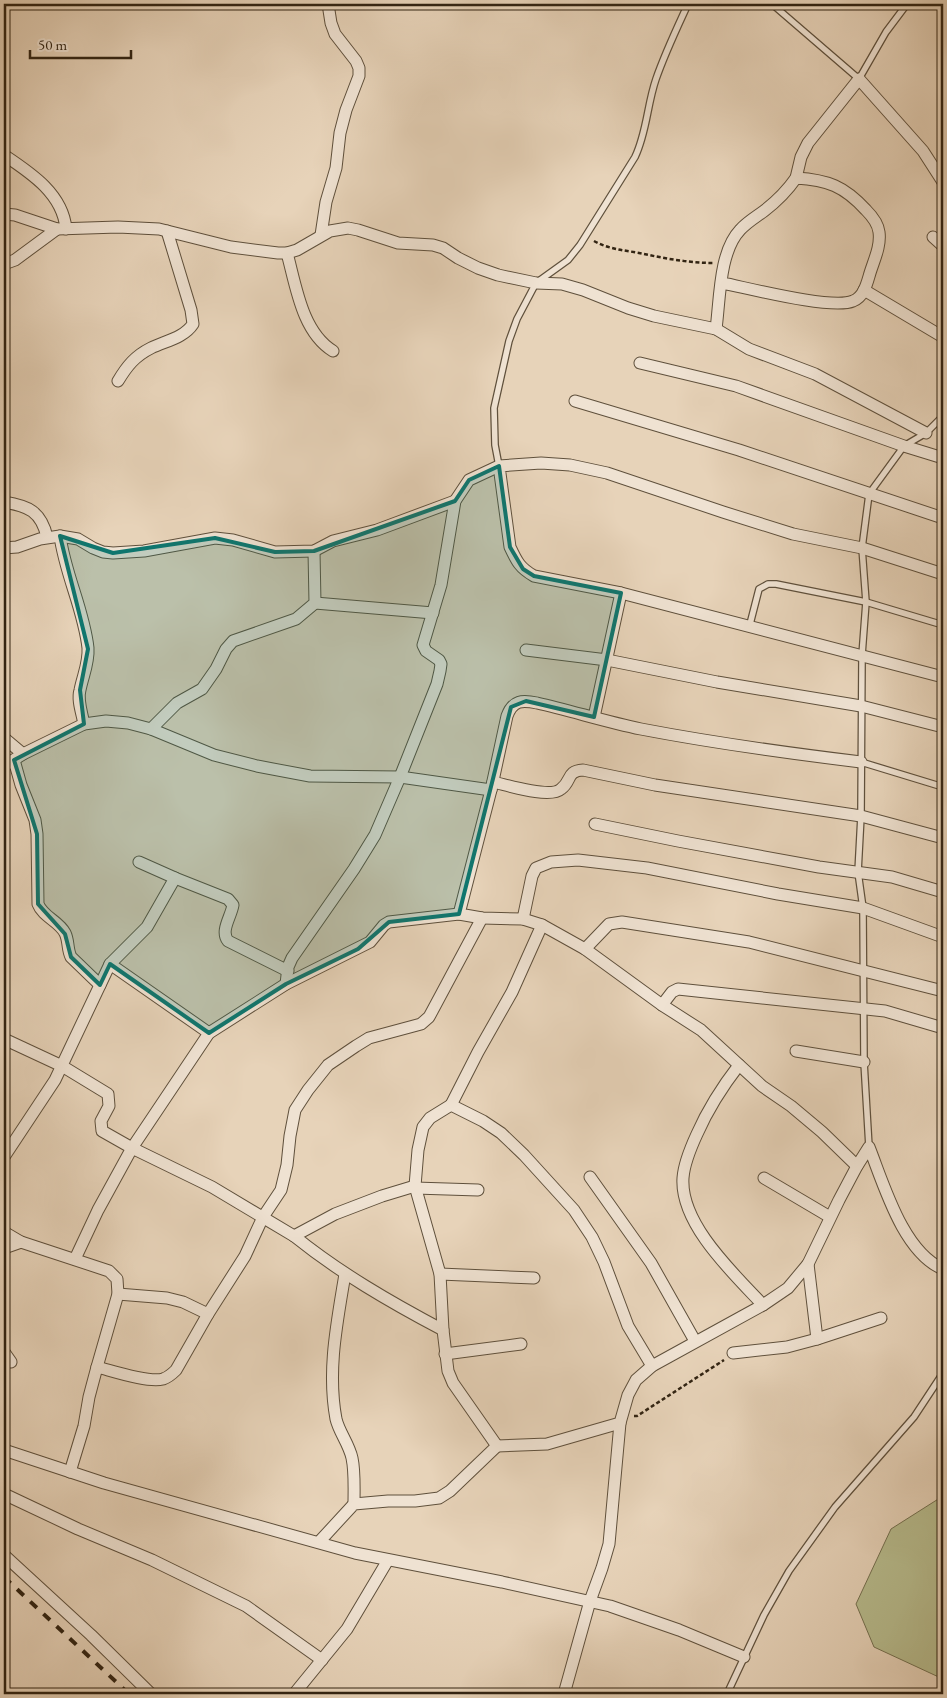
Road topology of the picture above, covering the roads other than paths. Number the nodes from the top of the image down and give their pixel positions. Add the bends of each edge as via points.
1 (328, 4) edge
2 (688, 4) edge
3 (772, 4) edge
4 (907, 4) edge
5 (859, 79) junction
6 (4, 155) edge
7 (796, 178) junction
8 (943, 182) edge
9 (4, 214) edge
10 (61, 229) junction
11 (166, 231) junction
12 (321, 235) junction
13 (933, 238) dead end
14 (943, 246) edge
15 (287, 253) junction
16 (4, 264) edge
17 (536, 283) junction
18 (722, 283) junction
19 (864, 290) junction
20 (716, 329) junction
21 (943, 337) edge
22 (333, 352) dead end
23 (640, 363) dead end
24 (118, 381) dead end
25 (575, 401) dead end
26 (943, 416) edge
27 (926, 433) junction
28 (904, 446) junction
29 (943, 458) edge
30 (499, 466) junction
31 (869, 494) junction
32 (455, 500) junction
33 (4, 502) edge
34 (943, 518) edge
35 (60, 536) junction
36 (46, 537) junction
37 (4, 548) edge
38 (862, 548) junction
39 (314, 551) junction
40 (943, 574) edge
41 (621, 593) junction
42 (866, 602) junction
43 (315, 603) junction
44 (433, 612) junction
45 (943, 625) edge
46 (749, 628) junction
47 (526, 650) dead end
48 (862, 656) junction
49 (606, 660) junction
50 (943, 677) edge
51 (861, 706) junction
52 (594, 717) junction
53 (84, 724) junction
54 (943, 727) edge
55 (151, 728) junction
56 (4, 738) edge
57 (13, 760) edge
58 (861, 762) junction
59 (400, 777) junction
60 (492, 786) junction
61 (943, 787) edge
62 (862, 816) junction
63 (595, 824) dead end
64 (943, 838) edge
65 (140, 862) dead end
66 (858, 872) junction
67 (175, 878) junction
68 (943, 892) edge
69 (863, 908) junction
70 (459, 914) junction
71 (482, 918) junction
72 (522, 919) junction
73 (542, 925) junction
74 (943, 937) edge
75 (585, 949) junction
76 (110, 964) junction
77 (288, 971) junction
78 (863, 971) junction
79 (286, 984) junction
80 (100, 985) junction
81 (943, 991) edge
82 (662, 1005) junction
83 (863, 1010) junction
84 (943, 1028) edge
85 (209, 1032) junction
86 (4, 1039) edge
87 (796, 1051) dead end
88 (864, 1062) junction
89 (739, 1065) junction
90 (62, 1066) junction
91 (451, 1105) junction
92 (869, 1147) junction
93 (132, 1148) junction
94 (4, 1157) edge
95 (857, 1166) junction
96 (590, 1177) dead end
97 (764, 1178) dead end
98 (415, 1187) junction
99 (478, 1190) dead end
100 (263, 1217) junction
101 (830, 1217) junction
102 (4, 1232) edge
103 (294, 1236) junction
104 (21, 1242) junction
105 (4, 1248) edge
106 (75, 1259) junction
107 (808, 1264) junction
108 (943, 1269) edge
109 (345, 1274) junction
110 (440, 1274) junction
111 (534, 1278) dead end
112 (118, 1294) junction
113 (763, 1305) junction
114 (208, 1314) junction
115 (881, 1318) dead end
116 (443, 1330) junction
117 (817, 1339) junction
118 (695, 1341) junction
119 (521, 1344) dead end
120 (4, 1352) edge
121 (734, 1353) road end
122 (445, 1354) junction
123 (11, 1362) dead end
124 (652, 1366) junction
125 (97, 1367) junction
126 (943, 1373) edge
127 (621, 1419) junction
128 (497, 1446) junction
129 (4, 1450) edge
130 (70, 1472) junction
131 (4, 1494) edge
132 (354, 1504) junction
133 (319, 1542) junction
134 (4, 1555) edge
135 (388, 1560) junction
136 (590, 1601) junction
137 (744, 1657) junction
138 (322, 1660) junction
139 (151, 1694) edge
140 (294, 1694) edge
141 (564, 1694) edge
142 (727, 1694) edge

1 - 12 street via 335,34 356,61 359,76 340,133
2 - 17 lane via 656,79 636,157 568,260
3 - 5 lane
4 - 5 lane via 886,32
5 - 7 street via 808,143
5 - 8 street via 923,151
6 - 10 street via 49,191 65,221
7 - 18 street via 786,192 738,232 729,247
7 - 19 street via 832,183 852,194 876,223 878,249
9 - 10 street
10 - 11 street via 118,227
10 - 16 street
11 - 15 street via 231,247
11 - 24 street via 193,324 189,330 150,348 128,364
12 - 15 street
12 - 17 street via 348,228 398,243 433,245 478,268
13 - 14 street
15 - 22 street via 306,319 312,331
17 - 20 street via 562,284 654,316
17 - 30 lane via 517,319 501,371 494,408
18 - 19 street via 828,303 854,301
18 - 20 street
19 - 21 street
20 - 27 street via 749,350 816,374
23 - 28 street via 736,386
25 - 31 street via 739,450
26 - 27 lane
27 - 28 lane
28 - 29 street
28 - 31 lane
30 - 32 street via 470,480
30 - 38 street via 542,462 607,473 793,534
30 - 41 street via 510,547 523,569 534,576
31 - 34 street
31 - 38 lane
32 - 39 street via 377,530 333,541
32 - 44 street via 441,585
33 - 36 street via 27,507 34,512 44,527
35 - 36 street
35 - 39 street via 78,538 93,548 113,553 144,551 215,538 275,552
35 - 53 street via 88,649 79,698
36 - 37 street
38 - 40 street
38 - 42 lane
39 - 43 street
41 - 46 street
41 - 49 street
42 - 45 lane
42 - 46 lane via 768,584 759,589
42 - 48 lane
43 - 44 street
43 - 55 street via 296,619 233,641 202,688 177,703
44 - 59 street via 424,645 426,651 439,660 440,671
46 - 48 street
47 - 49 street
48 - 50 street
48 - 51 lane
49 - 51 street
49 - 52 street
51 - 54 street
51 - 58 lane
52 - 58 street via 741,747
52 - 60 street via 537,703 518,702 507,716
53 - 55 street via 106,721
53 - 57 street
55 - 59 street via 214,755 257,766 310,776
56 - 57 street
57 - 80 street via 36,827 38,904 65,934 71,957
58 - 61 lane
58 - 62 lane
59 - 60 street
59 - 77 street via 375,835 296,950
60 - 62 street via 556,792 563,788 572,773 583,770 664,787
60 - 70 street
62 - 64 street
62 - 66 lane
63 - 66 street via 819,868
65 - 67 street
66 - 68 street via 892,877
66 - 69 lane
67 - 76 street via 147,927
67 - 77 street via 228,898 233,906 226,928 228,941
69 - 72 street via 647,868 578,860 551,862 536,868
69 - 74 street
69 - 78 lane
70 - 71 street
70 - 79 street via 389,922 370,942
71 - 72 street
71 - 100 street via 429,1017 421,1024 369,1038 328,1065 308,1090 295,1110 281,1190
72 - 73 street
73 - 75 street
73 - 91 street via 512,992
75 - 78 street via 609,924 622,922 748,942
75 - 82 street
76 - 80 street
76 - 85 street
77 - 79 street
78 - 81 street
78 - 83 lane
79 - 85 street
80 - 90 street
82 - 83 street via 678,989
82 - 89 street via 701,1030
83 - 84 street via 897,1013
83 - 88 lane
85 - 93 street
86 - 90 street
87 - 88 street
88 - 92 lane
89 - 95 street via 762,1086 792,1106
89 - 113 street via 704,1118 686,1163 684,1189 688,1207 707,1242
90 - 93 street via 108,1094 109,1106 101,1121 102,1131
90 - 94 street
91 - 98 street via 430,1118 423,1127
91 - 124 street via 501,1134 574,1210 592,1237 628,1326
92 - 95 street
92 - 108 street via 910,1241
93 - 100 street
93 - 106 street
95 - 101 street
96 - 118 street via 651,1263
97 - 101 street
98 - 99 street
98 - 103 street via 335,1214
98 - 110 street
100 - 103 street
100 - 114 street via 245,1256
101 - 107 street
102 - 104 street
103 - 109 street
104 - 105 street
104 - 106 street
106 - 112 street via 109,1271 117,1279
107 - 113 street via 788,1288
107 - 117 street
109 - 116 street
109 - 132 street via 332,1362 336,1420 352,1457
110 - 111 street
110 - 116 street
112 - 114 street via 167,1298
112 - 125 street
113 - 118 street
114 - 125 street via 170,1376 148,1379
115 - 117 street
116 - 122 street
117 - 121 street via 787,1347
118 - 124 street
119 - 122 street
120 - 123 street
122 - 128 street via 453,1383
124 - 127 street via 636,1380
125 - 130 street
126 - 137 lane via 914,1417 835,1506 789,1571
127 - 128 street via 547,1444
127 - 136 street via 609,1544
128 - 132 street via 439,1498
129 - 130 street
130 - 133 street
131 - 138 street via 246,1606
132 - 133 street
133 - 135 street
134 - 139 street
135 - 136 street
135 - 138 street via 347,1629
136 - 137 street via 679,1630
136 - 141 street
137 - 142 lane
138 - 140 street

